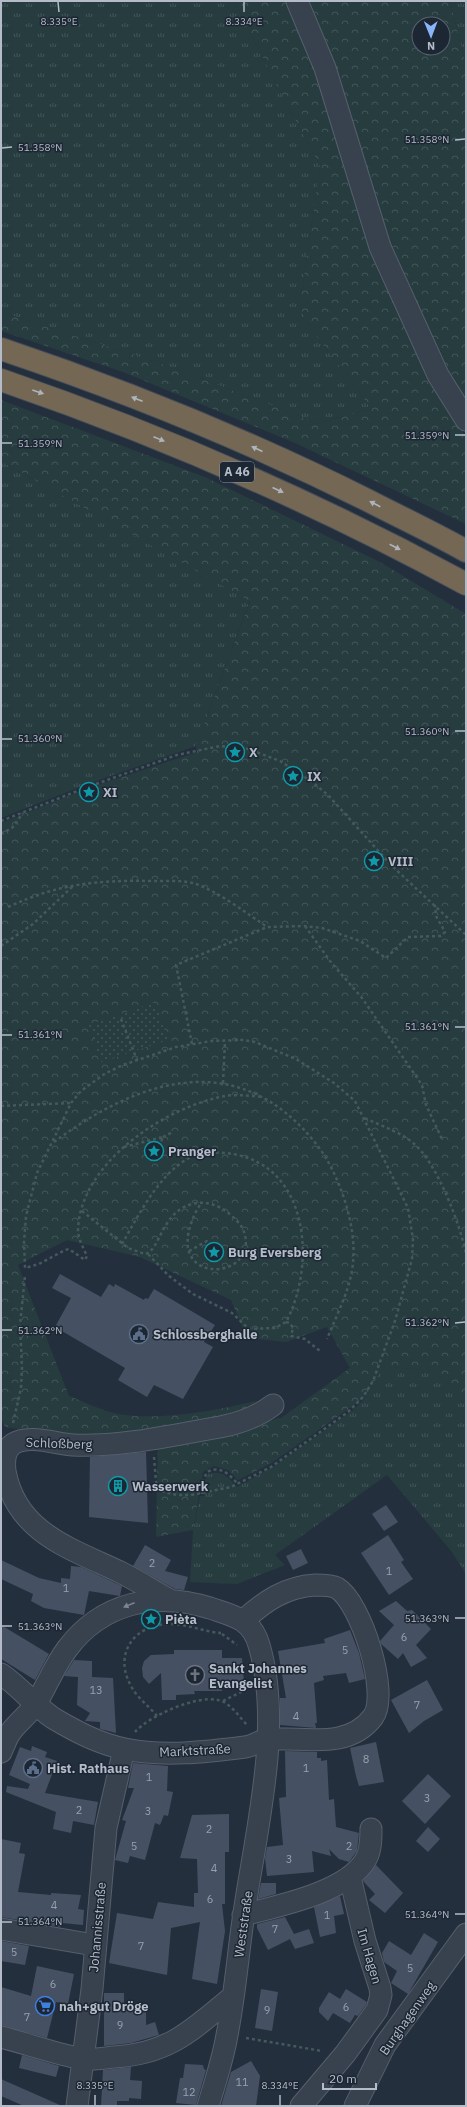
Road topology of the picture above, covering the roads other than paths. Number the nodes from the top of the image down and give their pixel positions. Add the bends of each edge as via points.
1 (297, 1) edge
2 (1, 349) edge
3 (1, 380) edge
4 (466, 420) edge
5 (466, 551) edge
6 (465, 584) edge
7 (273, 1405) dead end
8 (168, 1599) junction
9 (244, 1620) junction
10 (1, 1674) edge
11 (35, 1705) junction
12 (267, 1739) junction
13 (129, 1742) junction
14 (1, 1752) edge
15 (371, 1829) dead end
16 (350, 1876) junction
17 (243, 1915) junction
18 (1, 1929) edge
19 (466, 1934) edge
20 (94, 1945) junction
21 (232, 1997) junction
22 (1, 2037) edge
23 (84, 2059) junction
24 (77, 2106) edge
25 (208, 2106) edge
26 (301, 2106) edge
27 (355, 2106) edge

1 - 4 street via 325,68 380,246 438,375
5 -> 2 highway, A 46 via 324,479 198,423 70,372
3 -> 6 highway, A 46 via 80,407 211,459 339,518
7 - 8 street, Schloßberg via 259,1416 238,1424 109,1444 72,1445 28,1440 13,1444 5,1455 6,1474 14,1496 32,1524 59,1544 121,1573
8 - 9 street
8 -> 11 street via 131,1603 104,1616 87,1628 66,1650
9 - 12 street, Weststraße via 253,1630 263,1659 268,1705
9 - 12 street via 270,1599 297,1587 317,1585 337,1588 347,1596 363,1627 374,1667 378,1706 374,1716 361,1729 343,1738
10 - 11 street, Marktstraße via 14,1683
11 - 13 street, Marktstraße via 85,1736
11 - 14 street via 10,1733
12 - 13 street, Marktstraße via 246,1747 184,1752
12 - 17 street, Weststraße via 262,1799
13 - 20 street, Johannisstraße via 106,1828
15 - 16 street via 370,1849 366,1859
16 - 17 street via 311,1895
16 - 26 street, Im Hagen via 381,1995 377,2010 345,2054
17 - 21 street, Weststraße
18 - 20 street
19 - 27 street, Burghagenweg via 385,2045
20 - 23 street, Johannisstraße
21 - 23 street via 189,2033 159,2049 124,2057
21 - 25 street, Weststraße via 227,2035
22 - 23 street
23 - 24 street, Johannisstraße

